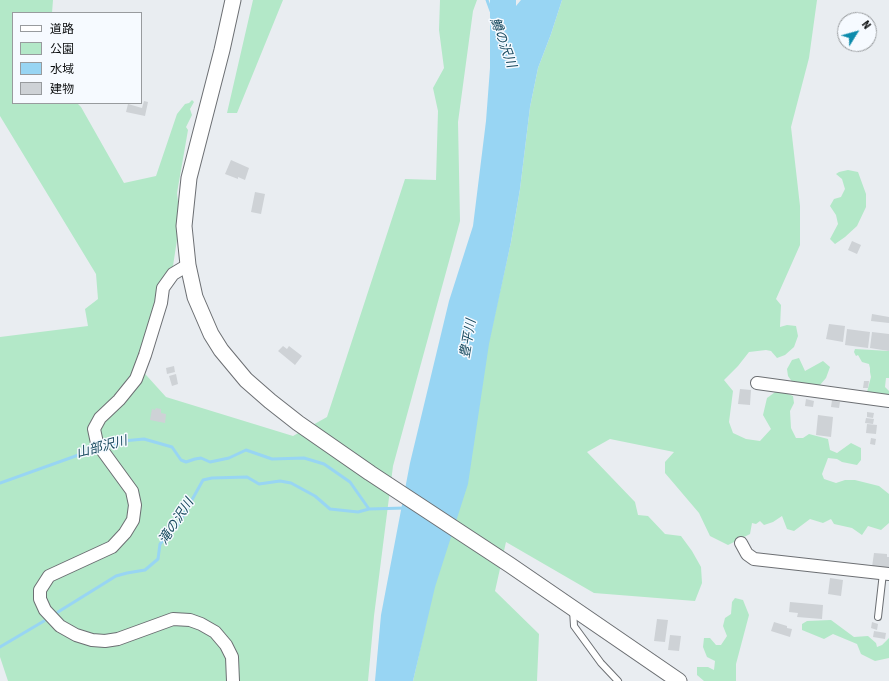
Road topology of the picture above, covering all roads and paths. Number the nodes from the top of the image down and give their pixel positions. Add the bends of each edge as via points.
1 (233, 0) edge
2 (188, 265) junction
3 (757, 383) dead end
4 (889, 401) edge
5 (741, 543) dead end
6 (886, 573) edge
7 (573, 609) junction
8 (878, 617) dead end
9 (233, 681) edge
10 (618, 681) edge
11 (679, 681) edge

1 - 2 street via 189,178 184,226
2 - 7 street via 195,297 211,334 246,380 298,423
2 - 9 street via 173,274 163,288 159,309 136,379 100,418 94,429 100,446 132,491 135,505 134,520 112,547 49,576 40,590 40,599 45,610 60,626 92,640 118,639 173,619 190,620 201,624 214,632 226,645 232,657
3 - 4 street
5 - 6 street via 747,554 754,559
6 - 8 lane
7 - 10 lane via 574,626 601,663
7 - 11 street

